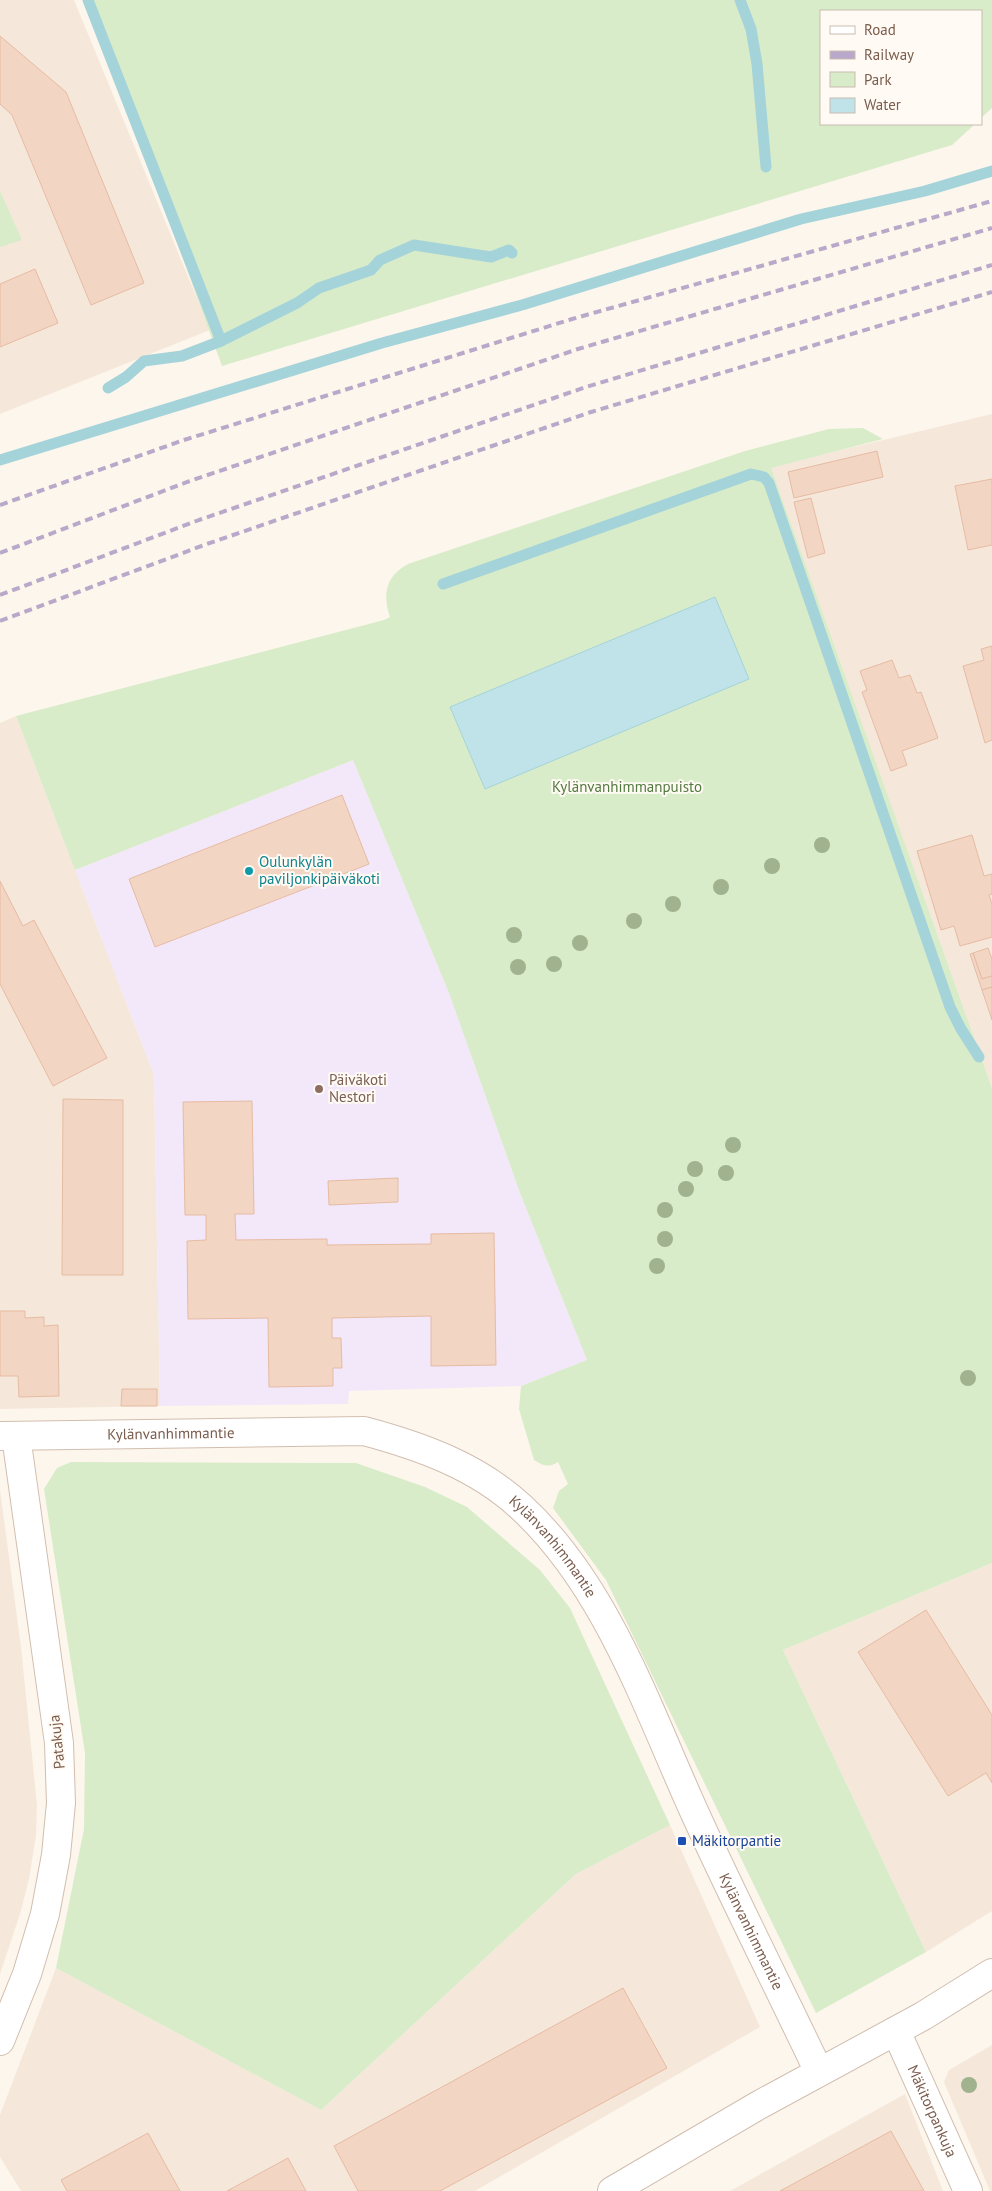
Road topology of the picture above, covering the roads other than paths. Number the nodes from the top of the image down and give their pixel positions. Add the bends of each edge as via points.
1 (8, 1436) edge
2 (992, 1973) edge
3 (896, 2031) junction
4 (0, 2041) edge
5 (819, 2072) junction
6 (612, 2191) edge
7 (968, 2191) edge

1 - 4 street, Patakuja via 59,1743 61,1803 56,1856 45,1914 27,1974
1 - 5 street, Kylänvanhimmantie via 364,1431 446,1458 482,1478 521,1506 556,1544 591,1594 620,1647 702,1829
2 - 3 street
3 - 5 street
3 - 7 street, Mäkitorpankuja
5 - 6 street

